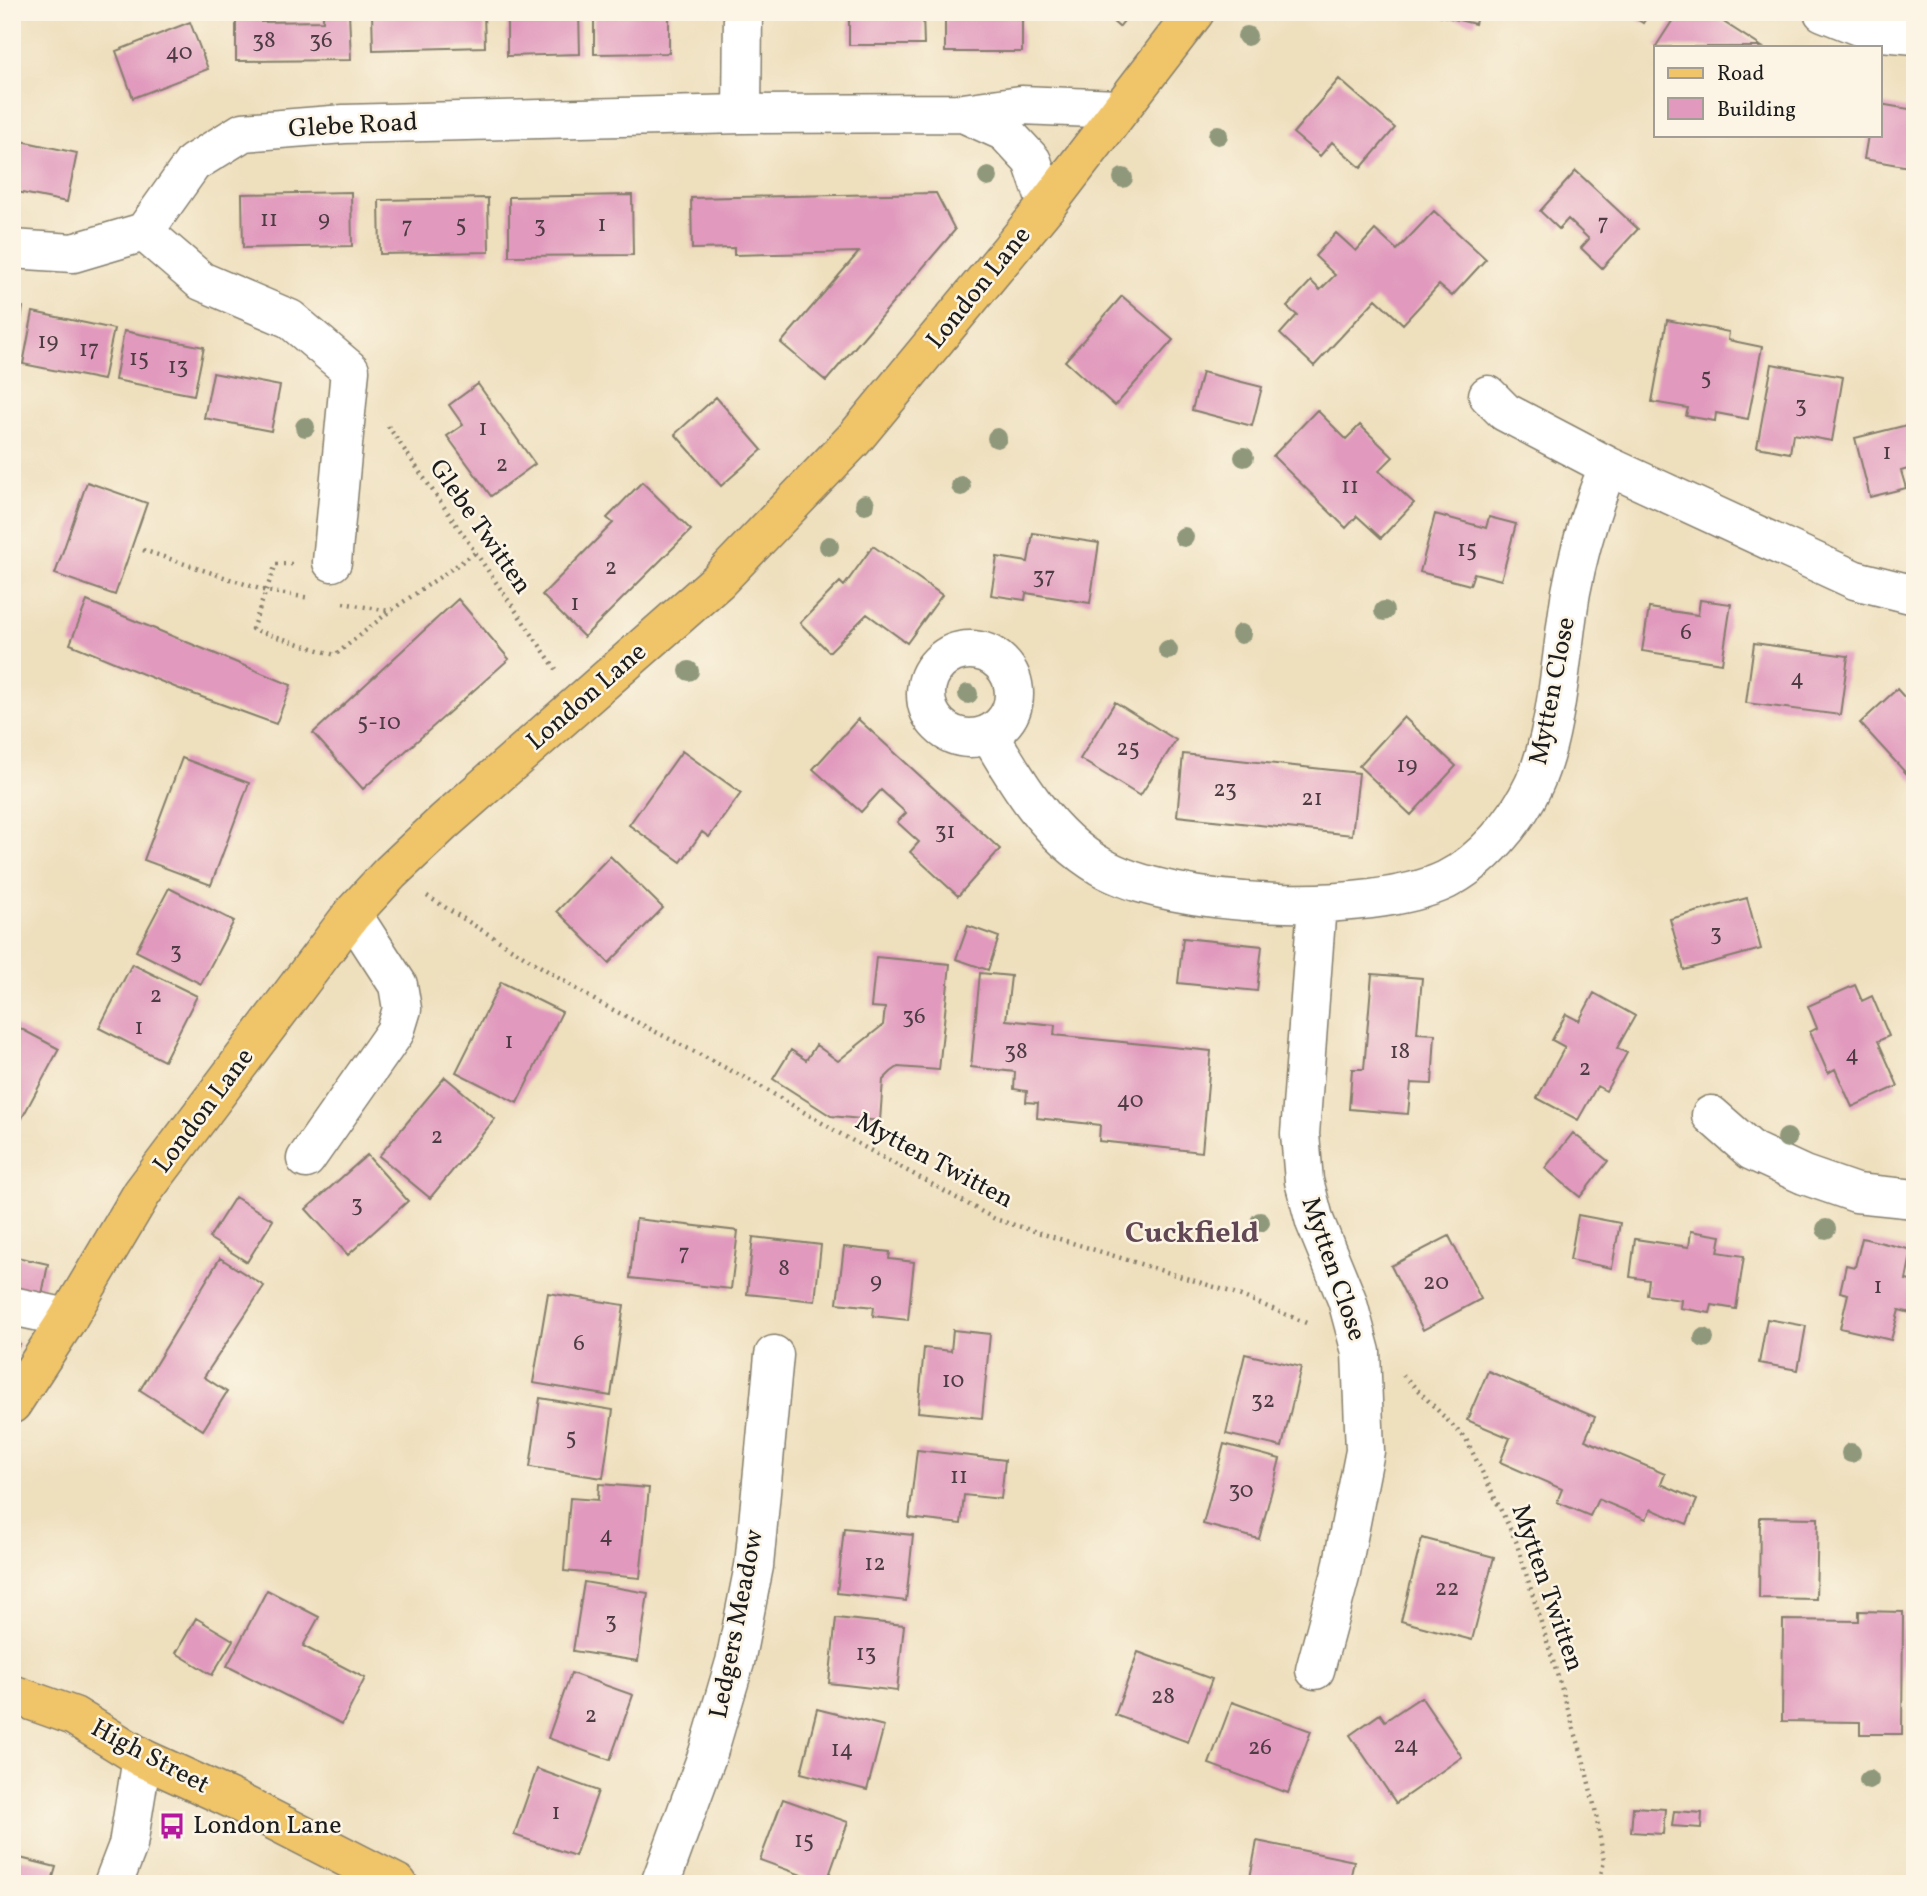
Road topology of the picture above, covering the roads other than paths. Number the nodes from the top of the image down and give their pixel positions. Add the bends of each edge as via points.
1 (743, 12) edge
2 (1195, 12) edge
3 (1823, 12) edge
4 (1915, 35) edge
5 (1118, 109) junction
6 (963, 113) junction
7 (742, 114) junction
8 (1046, 205) junction
9 (144, 232) junction
10 (12, 249) edge
11 (1488, 395) dead end
12 (1608, 466) junction
13 (332, 562) dead end
14 (1915, 595) edge
15 (989, 734) dead end
16 (1317, 904) junction
17 (352, 915) junction
18 (1711, 1115) dead end
19 (306, 1159) dead end
20 (1915, 1199) edge
21 (12, 1306) edge
22 (68, 1318) junction
23 (774, 1355) dead end
24 (12, 1404) edge
25 (1315, 1670) dead end
26 (12, 1694) edge
27 (142, 1758) junction
28 (113, 1884) edge
29 (398, 1884) edge
30 (660, 1884) edge

1 - 7 street
2 - 5 main road, London Lane
3 - 4 street via 1871,31
5 - 6 street, Glebe Road via 1021,105
5 - 8 main road, London Lane
6 - 7 street, Glebe Road
6 - 8 street, Glebe Road via 1005,132 1032,161
7 - 9 street, Glebe Road via 344,124 243,132 193,163
8 - 17 main road, London Lane via 855,439 718,581 444,821
9 - 10 street via 73,253
9 - 13 street via 201,281 290,319 350,370
11 - 12 street via 1505,412
12 - 14 street via 1855,580
12 - 16 street, Mytten Close via 1576,569 1543,757 1534,785 1518,810 1485,851 1445,880 1391,897
15 - 16 street, Mytten Close via 1020,788 1055,830 1120,877 1194,896
16 - 25 street, Mytten Close via 1300,1134 1304,1181 1361,1352 1365,1451 1341,1573
17 - 19 street via 398,985 402,1009 395,1032
17 - 22 main road, London Lane via 142,1193
18 - 20 street via 1752,1151 1804,1175 1856,1193
21 - 22 street
22 - 24 main road, London Lane
23 - 30 street, Ledgers Meadow via 754,1566 734,1662 709,1753
26 - 27 main road, High Street via 74,1716
27 - 28 street via 128,1845
27 - 29 main road, High Street

